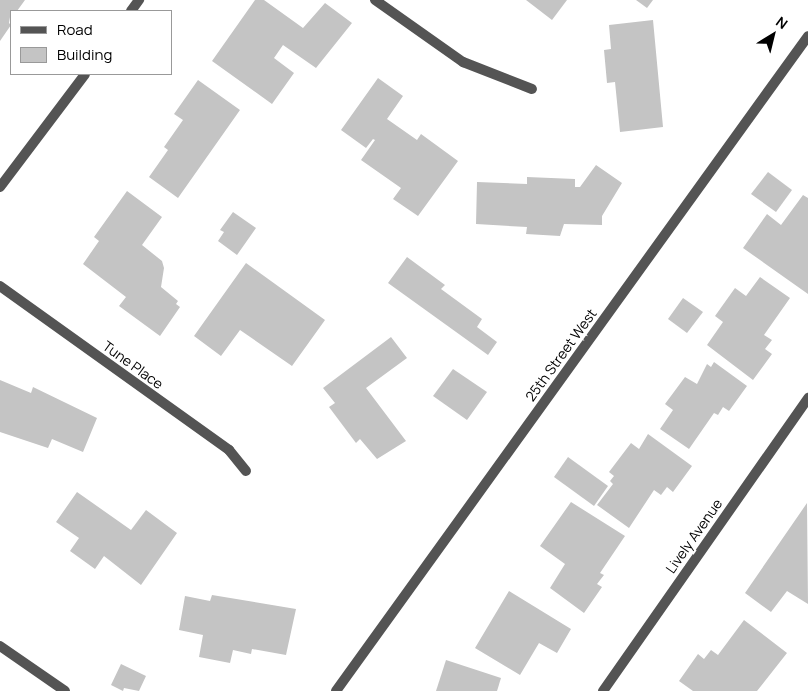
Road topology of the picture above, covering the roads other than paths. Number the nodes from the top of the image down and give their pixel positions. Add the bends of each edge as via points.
1 (140, 0) edge
2 (375, 0) edge
3 (132, 10) edge
4 (808, 36) edge
5 (83, 75) edge
6 (532, 89) dead end
7 (0, 187) edge
8 (0, 286) edge
9 (808, 398) edge
10 (246, 471) dead end
11 (0, 646) edge
12 (65, 691) edge
13 (336, 691) edge
14 (603, 691) edge

1 - 3 street
2 - 6 street via 463,62
4 - 13 street, 25th Street West
5 - 7 street
8 - 10 street, Tune Place via 229,450
9 - 14 street, Lively Avenue
11 - 12 street

